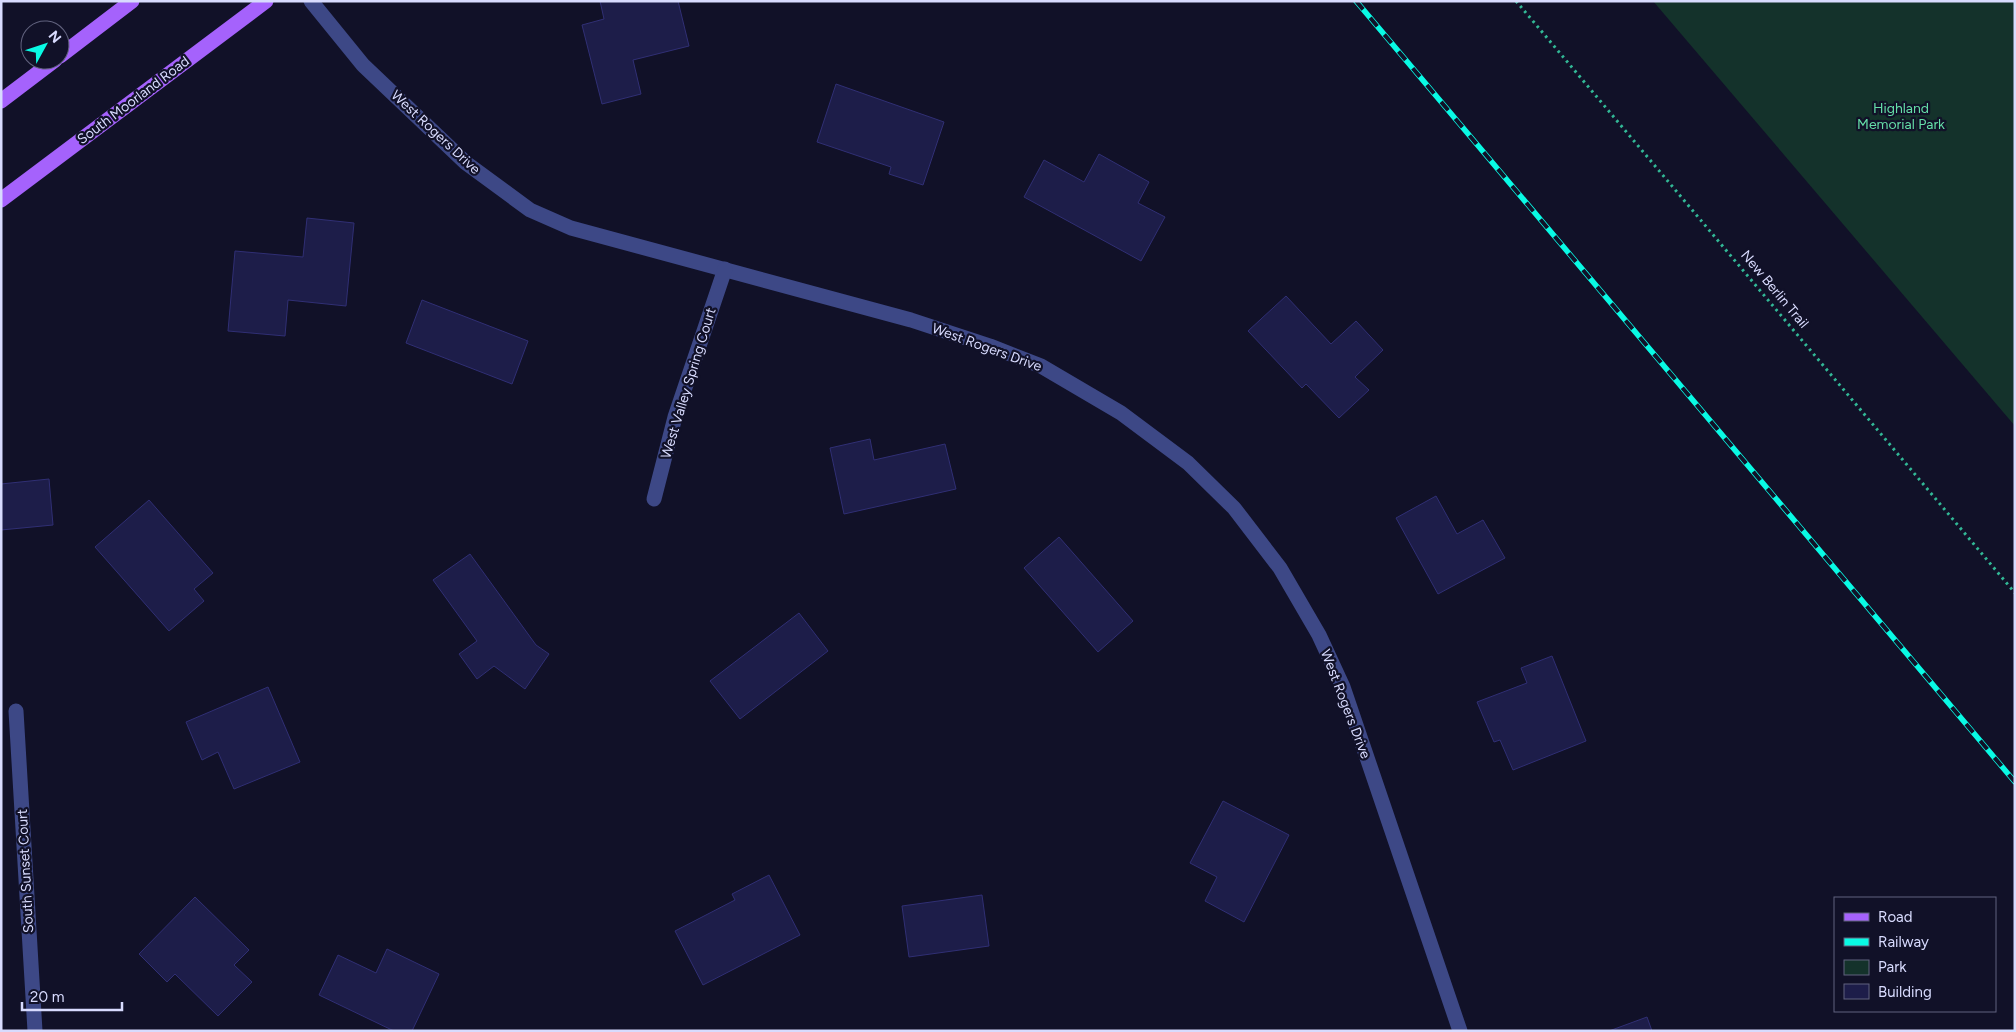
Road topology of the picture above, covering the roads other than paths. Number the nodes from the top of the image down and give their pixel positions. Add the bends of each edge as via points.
1 (132, 1) edge
2 (266, 1) edge
3 (311, 1) edge
4 (70, 48) edge
5 (42, 70) edge
6 (1, 101) edge
7 (1, 200) edge
8 (725, 269) junction
9 (654, 499) dead end
10 (16, 711) dead end
11 (35, 1031) edge
12 (1460, 1031) edge

1 - 4 main road
2 - 7 main road, South Moorland Road
3 - 8 street, West Rogers Drive via 363,65 466,163 530,210 571,228
5 - 6 main road
8 - 9 street, West Valley Spring Court via 675,418
8 - 12 street, West Rogers Drive via 911,320 1041,366 1121,412 1188,463 1234,508 1280,568 1319,635 1342,687
10 - 11 street, South Sunset Court

